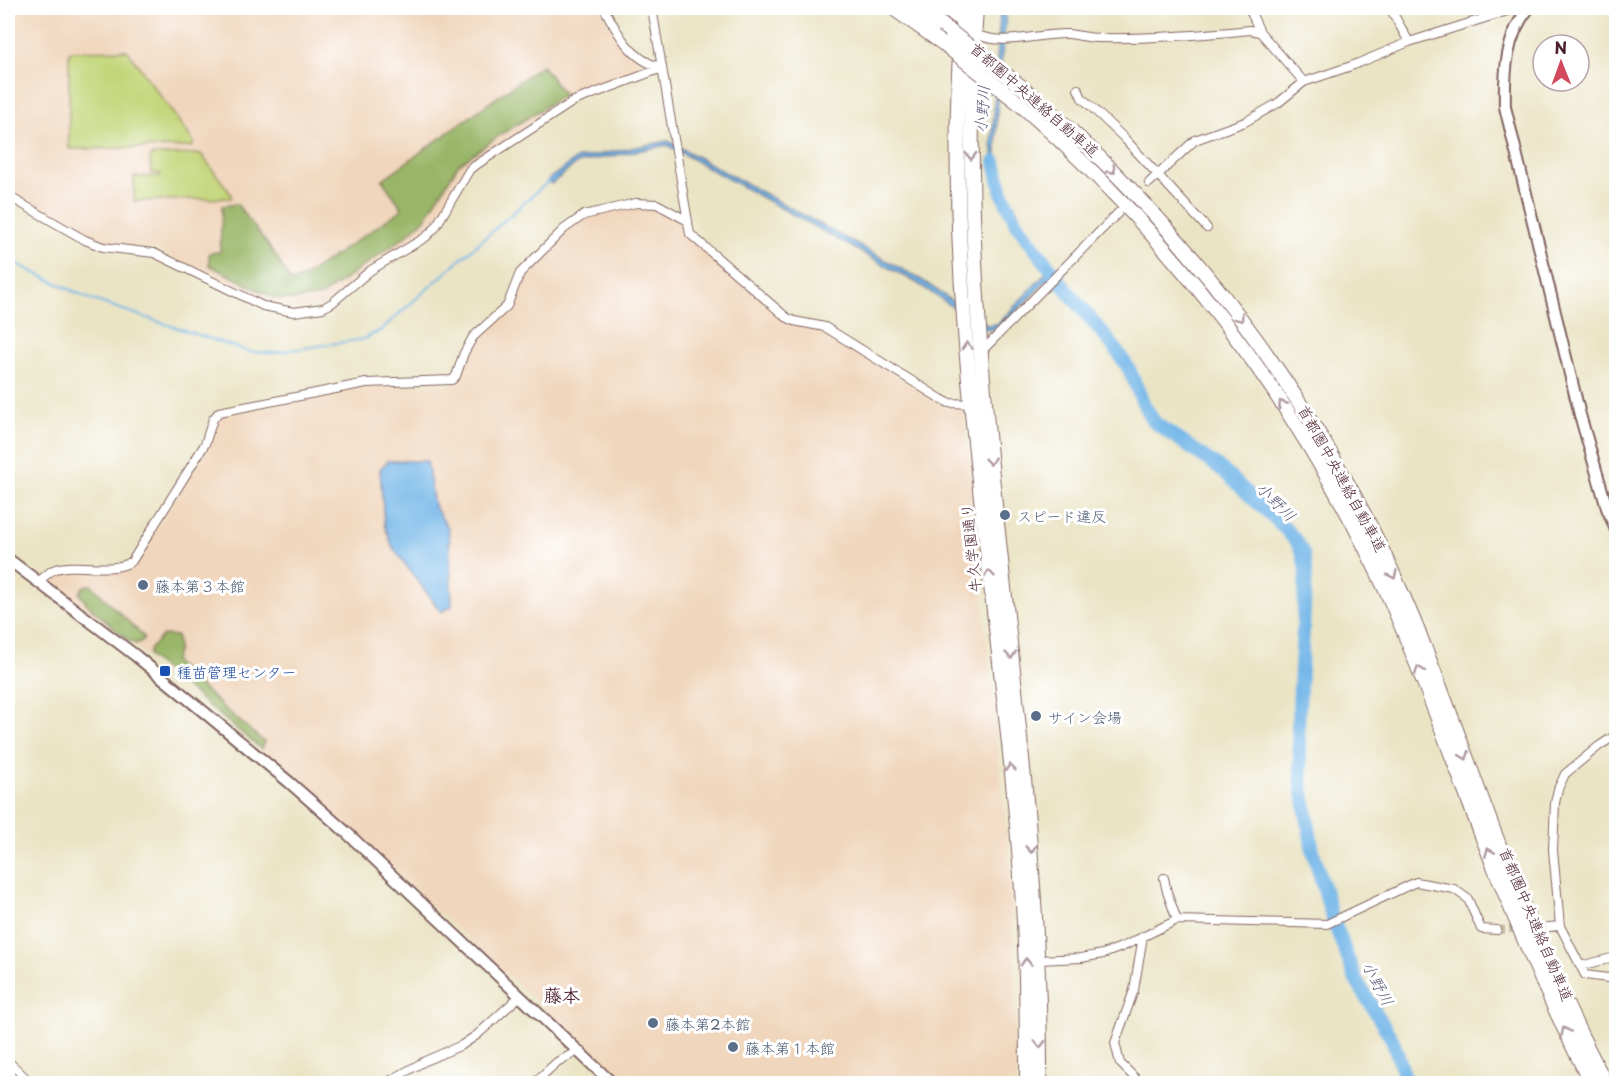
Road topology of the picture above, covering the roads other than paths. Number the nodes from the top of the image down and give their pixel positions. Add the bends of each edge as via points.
1 (604, 8) edge
2 (652, 8) edge
3 (893, 8) edge
4 (917, 8) edge
5 (942, 8) edge
6 (963, 8) edge
7 (976, 8) edge
8 (1249, 8) edge
9 (1390, 8) edge
10 (1517, 8) edge
11 (1529, 8) edge
12 (962, 24) junction
13 (1260, 32) junction
14 (974, 34) junction
15 (1409, 42) junction
16 (662, 68) junction
17 (1304, 82) junction
18 (1078, 89) dead end
19 (1158, 174) junction
20 (1149, 183) dead end
21 (8, 196) edge
22 (1118, 213) dead end
23 (688, 221) junction
24 (1207, 228) dead end
25 (980, 353) junction
26 (978, 404) junction
27 (1617, 530) edge
28 (8, 559) edge
29 (38, 582) junction
30 (1617, 735) edge
31 (1164, 878) dead end
32 (1177, 920) junction
33 (1560, 926) junction
34 (1548, 927) tunnel mouth
35 (1497, 930) tunnel mouth
36 (1143, 936) junction
37 (1617, 957) edge
38 (1038, 960) junction
39 (1580, 966) junction
40 (1617, 977) edge
41 (520, 996) junction
42 (578, 1051) junction
43 (8, 1062) edge
44 (1138, 1082) edge
45 (32, 1083) edge
46 (384, 1083) edge
47 (533, 1083) edge
48 (613, 1083) edge
49 (1027, 1083) edge
50 (1040, 1083) edge
51 (1592, 1083) edge
52 (1606, 1083) edge

1 - 16 street via 632,51
2 - 16 street
51 -> 3 highway, 首都圏中央連絡自動車道, bridge via 1514,915 1389,599 1308,444 1246,349 1168,251 1082,160 1020,104
4 -> 52 highway, 首都圏中央連絡自動車道, bridge via 1023,88 1141,200 1257,340 1322,440 1403,594 1555,982
5 - 12 street
6 - 12 highway, 牛久学園通り
7 - 14 highway, 牛久学園通り
8 - 13 street
9 - 15 street
10 - 15 street
11 - 27 street via 1516,28 1506,59 1505,107 1580,415
12 - 14 street
26 -> 12 highway, 牛久学園通り via 960,238 958,119
13 - 14 street via 1138,38 1068,34 1006,39
13 - 17 street
14 -> 25 highway, 牛久学園通り via 971,175
15 - 17 street
16 - 21 street via 574,101 492,153 470,169 426,237 371,270 332,303 312,310 294,312 263,306 154,253 103,247
16 - 23 street
17 - 19 street via 1245,123 1195,140
18 - 19 street via 1082,98
19 - 20 street
19 - 24 street
22 - 25 street
23 - 26 street via 690,234 786,317 825,327 949,403
23 - 29 street via 649,202 584,215 564,229 520,273 507,306 473,337 452,380 366,383 219,412 205,444 132,561 116,567 65,567
25 - 26 highway, 牛久学園通り
26 -> 38 highway, 牛久学園通り via 1030,835
49 -> 26 highway, 牛久学園通り via 1026,960 1018,837
28 - 29 street
29 - 41 street via 136,656 289,782
30 - 33 street via 1565,774 1558,789 1553,850
31 - 32 street
32 - 35 street via 1327,924 1416,882 1454,889 1468,898 1480,929
32 - 36 street
33 - 34 street
33 - 39 street
36 - 38 street via 1103,954
36 - 44 street via 1134,990 1115,1043 1120,1063
37 - 39 street
38 -> 50 highway, 牛久学園通り
39 - 40 street via 1585,975
41 - 42 street
41 - 46 street via 462,1045
42 - 47 street via 557,1062
42 - 48 street
43 - 45 street

